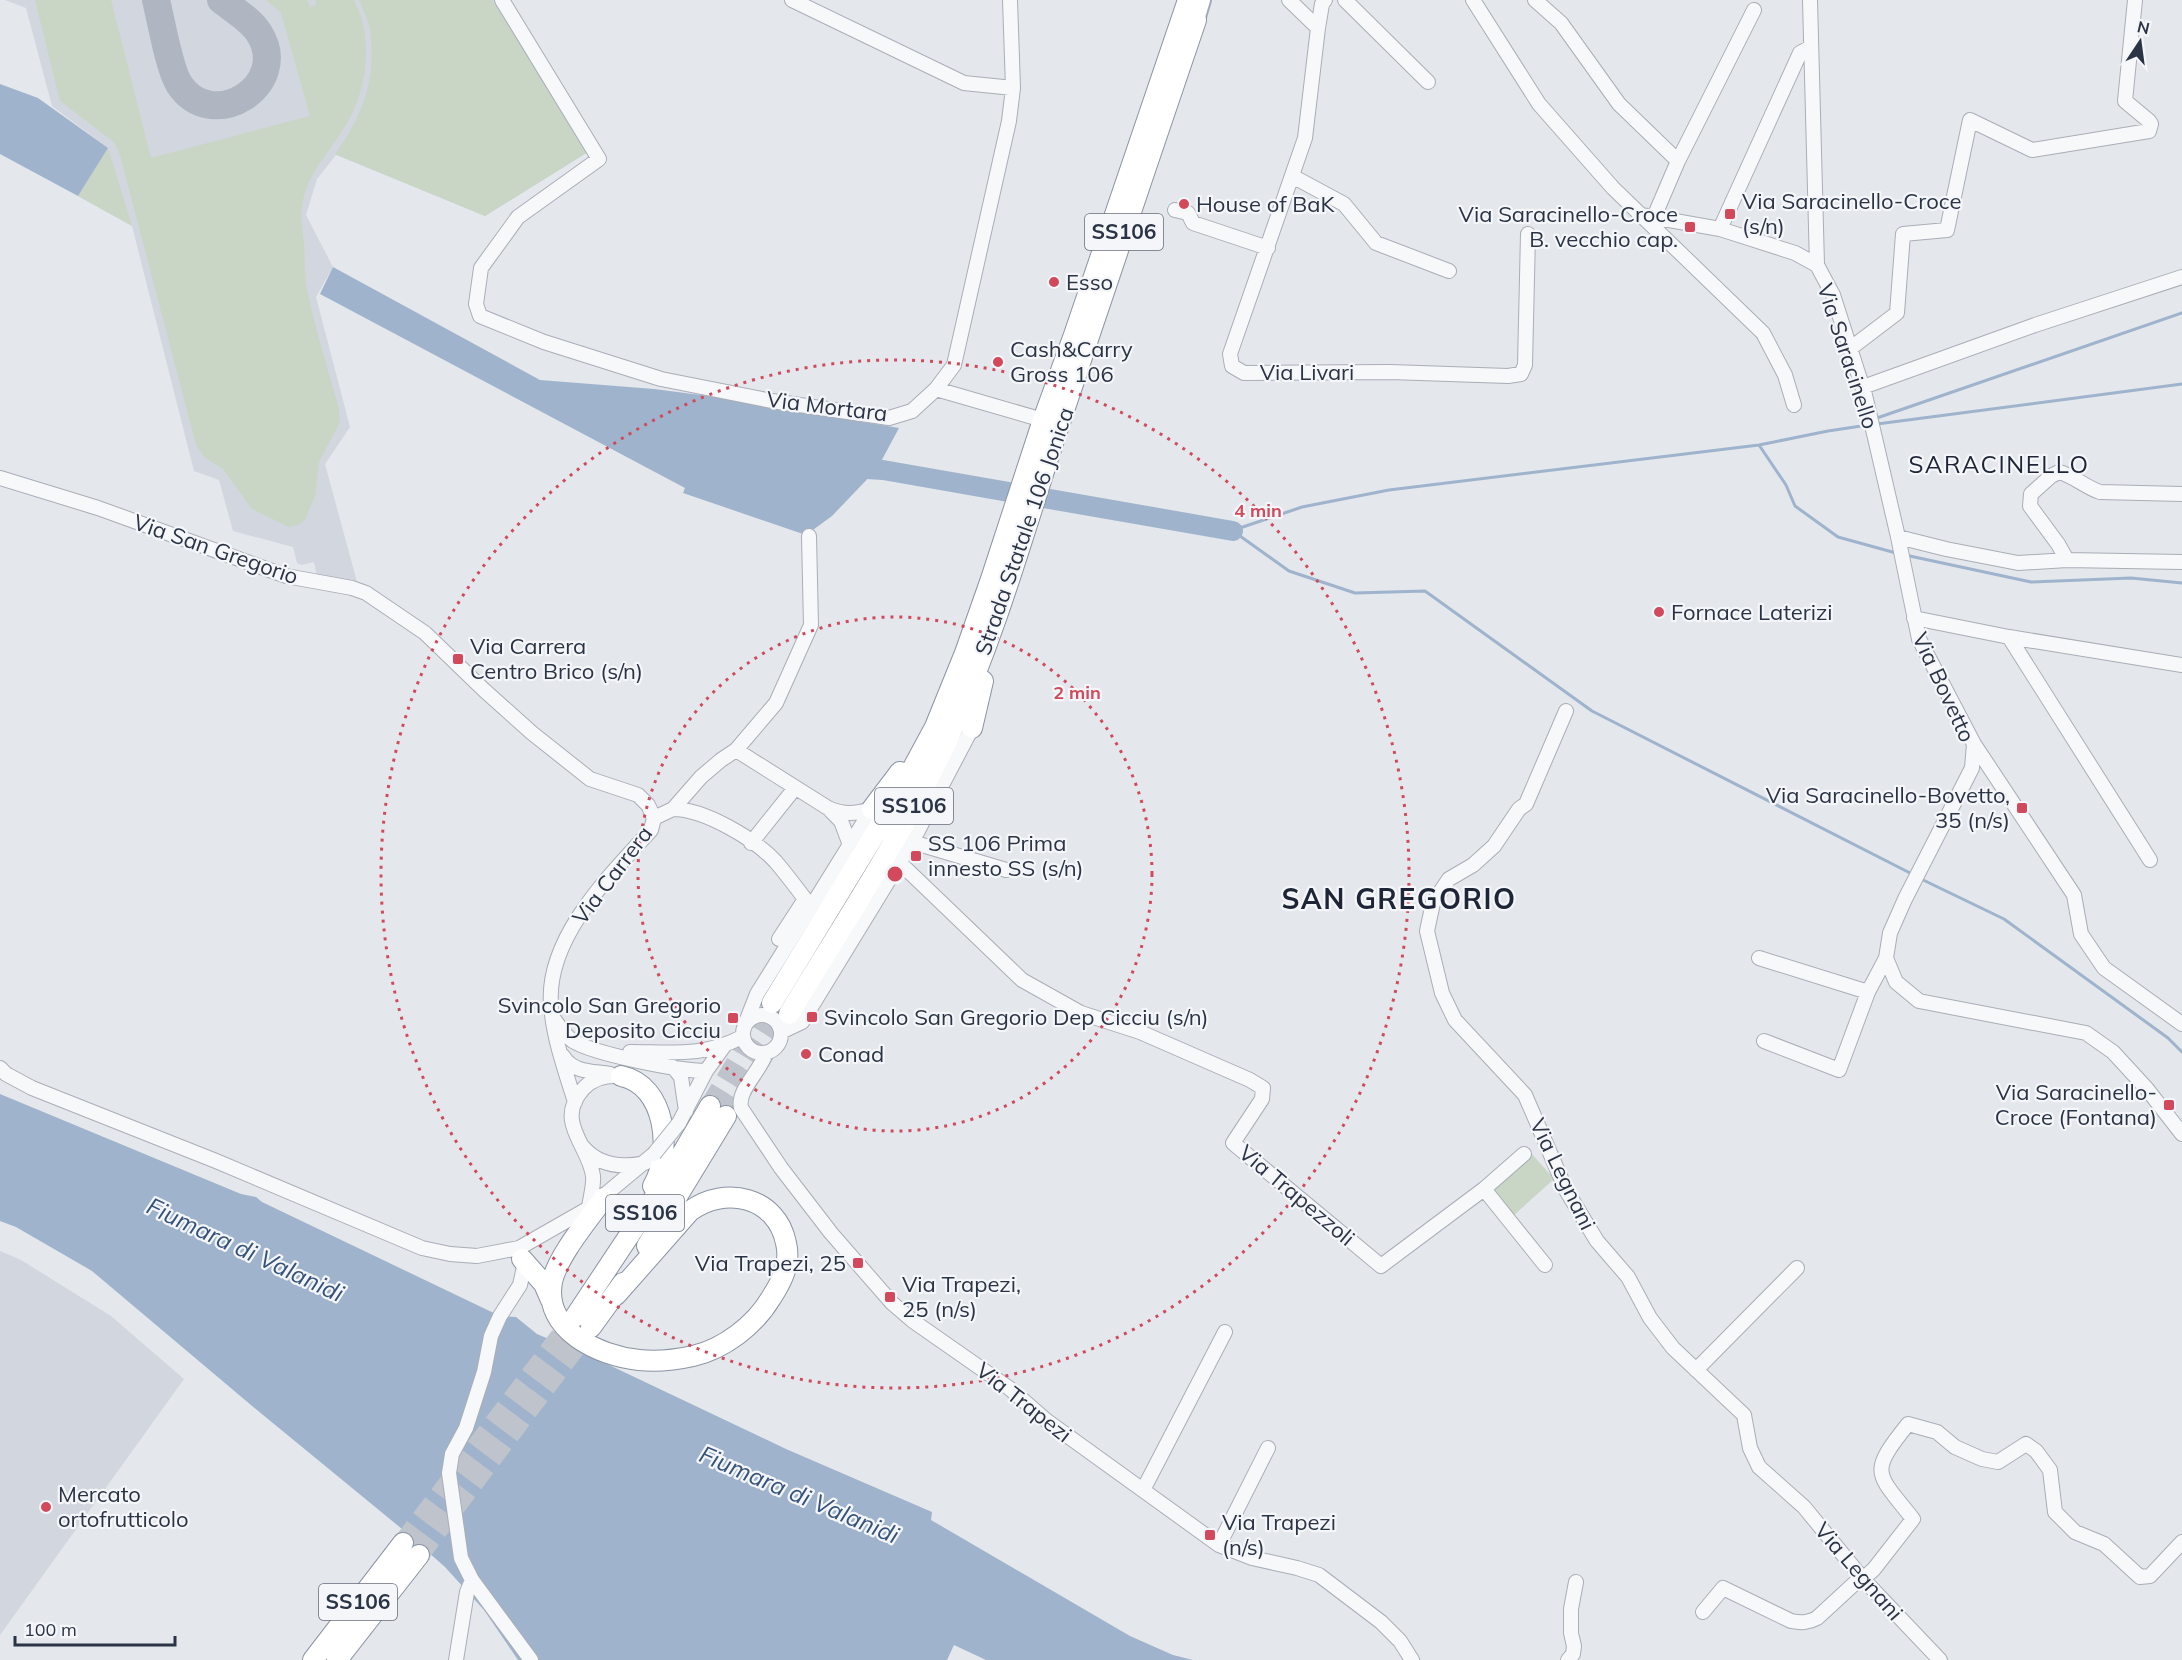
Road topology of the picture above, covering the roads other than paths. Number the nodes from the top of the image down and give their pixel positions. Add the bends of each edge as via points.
1 (502, 0) edge
2 (792, 0) edge
3 (1010, 0) edge
4 (1202, 0) edge
5 (1289, 0) edge
6 (1325, 0) edge
7 (1345, 0) edge
8 (1473, 0) edge
9 (1535, 0) edge
10 (1810, 0) edge
11 (2135, 0) edge
12 (1754, 10) dead end
13 (1189, 12) edge
14 (1318, 28) junction
15 (1811, 47) junction
16 (1428, 82) dead end
17 (1013, 88) junction
18 (1678, 161) junction
19 (1292, 176) junction
20 (1174, 210) dead end
21 (1647, 216) junction
22 (1720, 228) junction
23 (1527, 234) dead end
24 (1268, 248) junction
25 (1817, 266) junction
26 (1449, 271) dead end
27 (2182, 277) edge
28 (1851, 348) junction
29 (936, 388) junction
30 (1864, 391) junction
31 (1794, 405) dead end
32 (1043, 420) junction
33 (1045, 442) junction
34 (0, 478) edge
35 (2182, 494) edge
36 (808, 536) dead end
37 (1899, 540) junction
38 (2067, 560) junction
39 (2182, 562) edge
40 (1905, 569) joint
41 (999, 581) junction
42 (1001, 607) junction
43 (1914, 618) junction
44 (425, 633) joint
45 (2009, 637) junction
46 (2182, 665) edge
47 (1566, 711) dead end
48 (934, 727) junction
49 (972, 728) joint
50 (1974, 744) junction
51 (736, 750) junction
52 (795, 788) junction
53 (828, 808) junction
54 (872, 809) junction
55 (673, 810) junction
56 (654, 818) junction
57 (912, 842) junction
58 (751, 843) junction
59 (850, 845) junction
60 (2150, 860) dead end
61 (900, 863) junction
62 (1006, 870) dead end
63 (779, 939) dead end
64 (1759, 958) dead end
65 (1886, 958) junction
66 (1868, 992) junction
67 (772, 1003) tunnel mouth
68 (554, 1019) junction
69 (746, 1022) junction
70 (785, 1023) junction
71 (2182, 1024) edge
72 (742, 1037) junction
73 (1764, 1041) dead end
74 (558, 1044) junction
75 (724, 1047) junction
76 (607, 1052) junction
77 (698, 1052) junction
78 (766, 1053) junction
79 (673, 1067) junction
80 (0, 1068) edge
81 (706, 1071) junction
82 (621, 1076) junction
83 (575, 1102) junction
84 (682, 1118) junction
85 (2182, 1134) edge
86 (579, 1144) junction
87 (1524, 1154) dead end
88 (651, 1158) junction
89 (1484, 1190) junction
90 (596, 1203) junction
91 (521, 1254) junction
92 (1545, 1265) dead end
93 (1797, 1268) dead end
94 (596, 1288) junction
95 (616, 1295) junction
96 (551, 1300) junction
97 (1225, 1332) dead end
98 (1696, 1370) junction
99 (1268, 1448) dead end
100 (1143, 1490) junction
101 (2182, 1542) edge
102 (1220, 1545) junction
103 (1863, 1579) junction
104 (1576, 1582) dead end
105 (470, 1586) junction
106 (1704, 1612) dead end
107 (314, 1660) edge
108 (337, 1660) edge
109 (456, 1660) edge
110 (531, 1660) edge
111 (1412, 1660) edge
112 (1568, 1660) edge
113 (1940, 1660) edge

1 - 29 street, Via Mortara via 599,159 518,217 481,268 476,304 480,316 544,342 661,379 772,401 889,418 912,411
2 - 17 street via 964,82
3 - 17 street, Via Mortara
4 - 13 main road
5 - 14 street
6 - 14 street, Via Livari
7 - 16 street
8 - 21 street via 1539,104 1613,188
9 - 18 street via 1561,23 1619,104
10 - 15 street
11 - 28 street via 2125,101 2149,121 2149,131 2032,150 1970,120 1947,230 1903,234 1897,313
12 - 18 street
13 - 32 highway, Strada Statale 106 Jonica / SS106
13 - 33 highway, Strada Statale 106 Jonica / SS106
14 - 19 street, Via Livari via 1305,138
15 - 22 street via 1800,52
15 - 25 street
17 - 29 street, Via Mortara via 1002,155 954,365
18 - 21 street
19 - 24 street, Via Livari
19 - 26 street via 1344,204 1376,243
20 - 24 street via 1188,213 1193,223
21 - 22 street, Via Saracinello
21 - 31 street via 1763,333 1785,375
22 - 25 street, Via Saracinello via 1795,253
23 - 24 street, Via Livari via 1525,365 1521,374 1508,376 1244,373 1232,366 1230,354
25 - 28 street, Via Saracinello via 1833,295
27 - 30 street via 2035,325
28 - 30 street, Via Saracinello
29 - 32 street
30 - 37 street, Via Saracinello
32 - 33 highway, Strada Statale 106 Jonica / SS106
33 - 41 highway, Strada Statale 106 Jonica / SS106
34 - 44 street, Via San Gregorio via 108,511 286,576 366,593
35 - 38 street via 2100,492 2067,474 2060,472 2051,477 2031,494 2030,506
36 - 51 street via 811,625 776,703
37 - 38 street via 2018,563
37 - 40 street, Via Saracinello
38 - 39 street
40 - 43 street, Via Bovetto
41 - 42 highway, Strada Statale 106 Jonica / SS106
41 - 48 highway, Strada Statale 106 Jonica / SS106
42 - 49 highway
42 - 70 highway, Strada Statale 106 Jonica / SS106 via 951,732 915,806
43 - 45 street
43 - 50 street, Via Bovetto via 1919,639
44 - 56 street, Via Carrera via 532,733 590,779 638,795
45 - 46 street
45 - 60 street
47 - 98 street, Via Legnani via 1526,804 1494,846 1449,879 1433,903 1426,931 1442,993 1455,1020 1525,1095 1566,1190 1597,1241 1628,1277 1650,1318 1673,1348
48 - 54 highway
48 - 67 highway, Strada Statale 106 Jonica / SS106 via 894,803
49 - 57 street
50 - 65 street, Via Bovetto via 1972,768 1905,899 1890,933
50 - 71 street via 2074,895 2081,934 2104,968
51 - 52 street
51 - 55 street via 701,777
52 - 53 street
52 - 58 street
53 - 54 street via 856,814
53 - 59 street via 841,820
54 - 59 street
55 - 56 street
55 - 58 street via 697,813
56 - 68 street, Via Carrera via 651,830 599,887 563,943 551,987
57 - 61 street
57 - 62 street
58 - 63 street via 774,861 805,899
59 - 69 street via 757,994
61 - 70 street via 802,1022
61 - 89 street, Via Trapezzoli via 1022,980 1081,1013 1140,1032 1263,1088 1263,1099 1233,1143 1381,1266
64 - 66 street
65 - 66 street, Via Bovetto
65 - 85 street via 1896,982 1919,1001 2086,1033 2113,1053
66 - 73 street, Via Bovetto via 1839,1070
68 - 74 street, Via Carrera
68 - 76 street via 571,1040
69 - 70 street via 755,1015 767,1015
69 - 72 street
70 - 78 street via 778,1046
72 - 75 street
72 - 78 street via 748,1048
74 - 82 street via 567,1062 576,1069
74 - 83 street, Via Carrera
75 - 77 street
75 - 81 street
76 - 77 street
76 - 79 street
77 - 81 street via 703,1055
78 - 100 street, Via Trapezi via 743,1091 741,1108 838,1242 913,1321
79 - 81 street
79 - 84 street via 681,1077
80 - 91 street via 32,1088 422,1248 477,1256
81 - 84 street
82 - 83 street via 594,1081
82 - 94 highway via 643,1085 654,1099 663,1151 656,1182
83 - 86 street, Via Carrera via 572,1123
84 - 88 street, bridge
86 - 88 street via 595,1158 618,1167
86 - 90 street, Via Carrera via 593,1176
87 - 89 street
88 - 90 street
89 - 92 street
90 - 91 street
90 - 96 highway via 555,1268
91 - 96 highway
91 - 105 street via 524,1268 520,1286 491,1336 484,1372 466,1428 452,1454 449,1473 461,1558
93 - 98 street
94 - 95 highway, SS106 via 583,1322
94 - 95 highway, SS106 via 672,1171 718,1111 689,1178
95 - 96 highway via 690,1211 706,1201 733,1197 751,1201 767,1210 783,1233 788,1251 786,1269 767,1305 735,1336 694,1356 666,1361 614,1355 567,1330 554,1313
97 - 100 street
98 - 103 street, Via Legnani via 1744,1415 1750,1448 1760,1467 1804,1507
99 - 102 street
100 - 102 street, Via Trapezi
101 - 103 street via 2150,1576 2140,1577 2104,1544 2075,1532 2055,1512 2050,1470 2036,1450 2026,1444 1998,1462 1982,1459 1955,1447 1936,1432 1908,1424 1880,1466 1882,1479 1913,1519
102 - 111 street, Via Trapezi via 1252,1558 1319,1575 1381,1622
103 - 106 street via 1810,1622 1791,1621 1723,1588
103 - 113 street, Via Legnani
104 - 112 street via 1571,1609 1574,1646
105 - 109 street
105 - 110 street
107 - 108 highway, SS106 via 411,1549

